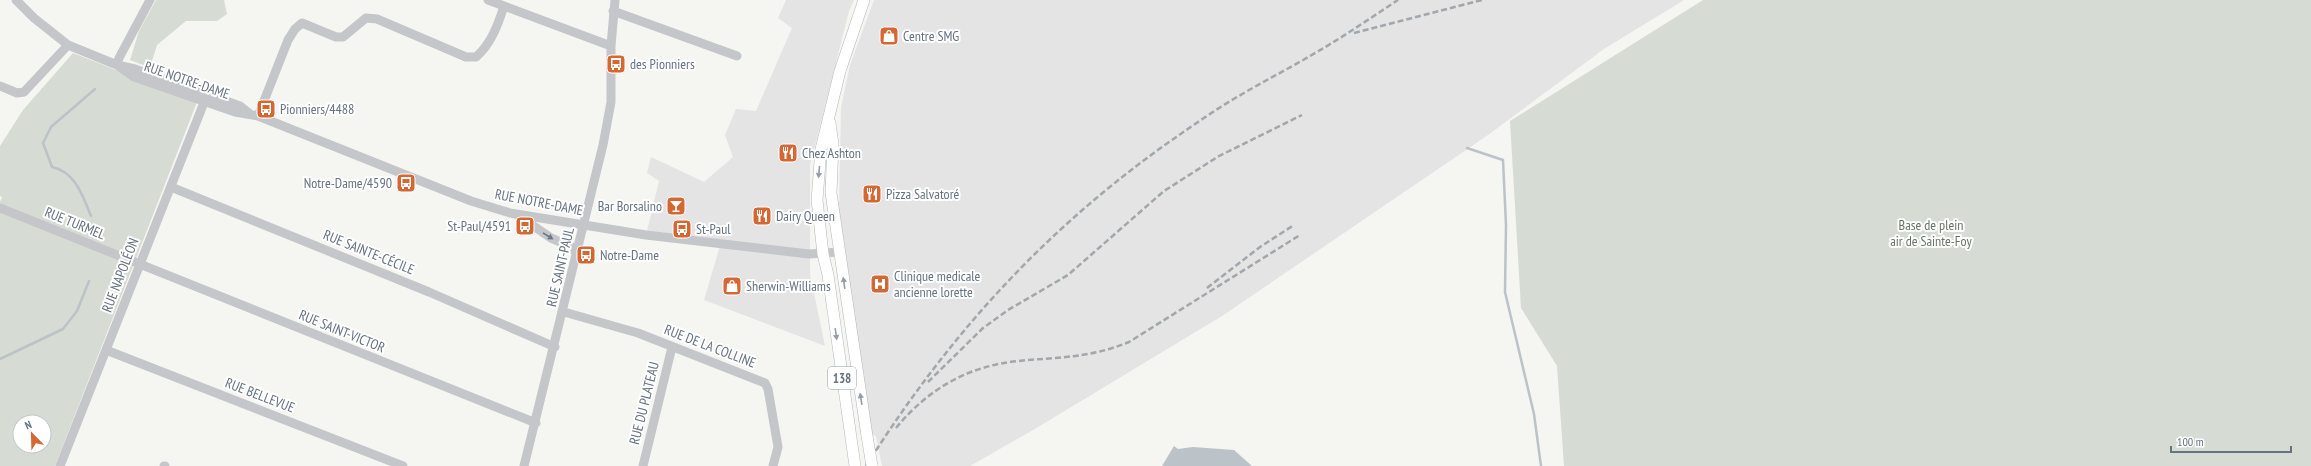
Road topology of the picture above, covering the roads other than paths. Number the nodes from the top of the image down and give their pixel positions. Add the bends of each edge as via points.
1 (16, 0) edge
2 (150, 0) edge
3 (488, 0) edge
4 (615, 0) edge
5 (864, 0) edge
6 (504, 6) junction
7 (614, 11) junction
8 (68, 45) junction
9 (611, 46) junction
10 (737, 56) dead end
11 (117, 66) junction
12 (0, 86) edge
13 (206, 98) junction
14 (254, 115) junction
15 (829, 120) junction
16 (170, 187) junction
17 (0, 208) edge
18 (518, 215) junction
19 (584, 225) junction
20 (839, 252) junction
21 (823, 254) junction
22 (577, 256) junction
23 (139, 264) junction
24 (564, 312) junction
25 (555, 347) junction
26 (672, 347) junction
27 (106, 350) junction
28 (536, 423) junction
29 (854, 463) edge
30 (62, 465) edge
31 (403, 466) edge
32 (524, 466) edge
33 (643, 466) edge
34 (773, 466) edge
35 (872, 466) edge

1 - 8 street, RUE NOTRE-DAME
2 - 11 street
3 - 6 street
4 - 7 street, RUE SAINT-PAUL
5 - 15 main road, 138 via 840,72
6 - 9 street
6 - 14 street via 498,25 483,51 476,57 466,57 377,19 366,18 343,37 336,37 302,23 288,40
7 - 9 street, RUE SAINT-PAUL
7 - 10 street
8 - 11 street, RUE NOTRE-DAME
8 - 12 street via 24,92 17,93
9 - 19 street, RUE SAINT-PAUL via 611,102
11 - 13 street, RUE NOTRE-DAME via 134,77
13 - 14 street, RUE NOTRE-DAME via 236,112
13 - 16 street, RUE NAPOLÉON
14 - 18 street, RUE NOTRE-DAME via 471,201
15 - 20 main road via 833,144 831,193
15 -> 21 main road, 138 via 821,149 817,200
16 - 23 street, RUE NAPOLÉON
16 - 25 street, RUE SAINTE-CÉCILE via 422,289
17 - 23 street, RUE TURMEL
18 - 19 street, RUE NOTRE-DAME
18 -> 22 street via 551,238 572,247
19 - 21 street, RUE NOTRE-DAME via 646,235
19 - 22 street, RUE SAINT-PAUL
20 - 21 street, RUE NOTRE-DAME
35 -> 20 main road, bridge
21 -> 29 main road, 138
22 - 24 street, RUE SAINT-PAUL
23 - 27 street, RUE NAPOLÉON
23 - 28 street, RUE SAINT-VICTOR
24 - 25 street, RUE SAINT-PAUL
24 - 26 street, RUE DE LA COLLINE via 638,333
25 - 28 street, RUE SAINT-PAUL
26 - 33 street, RUE DU PLATEAU
26 - 34 street, RUE DE LA COLLINE via 765,383 778,446
27 - 30 street, RUE NAPOLÉON
27 - 31 street, RUE BELLEVUE
28 - 32 street, RUE SAINT-PAUL

